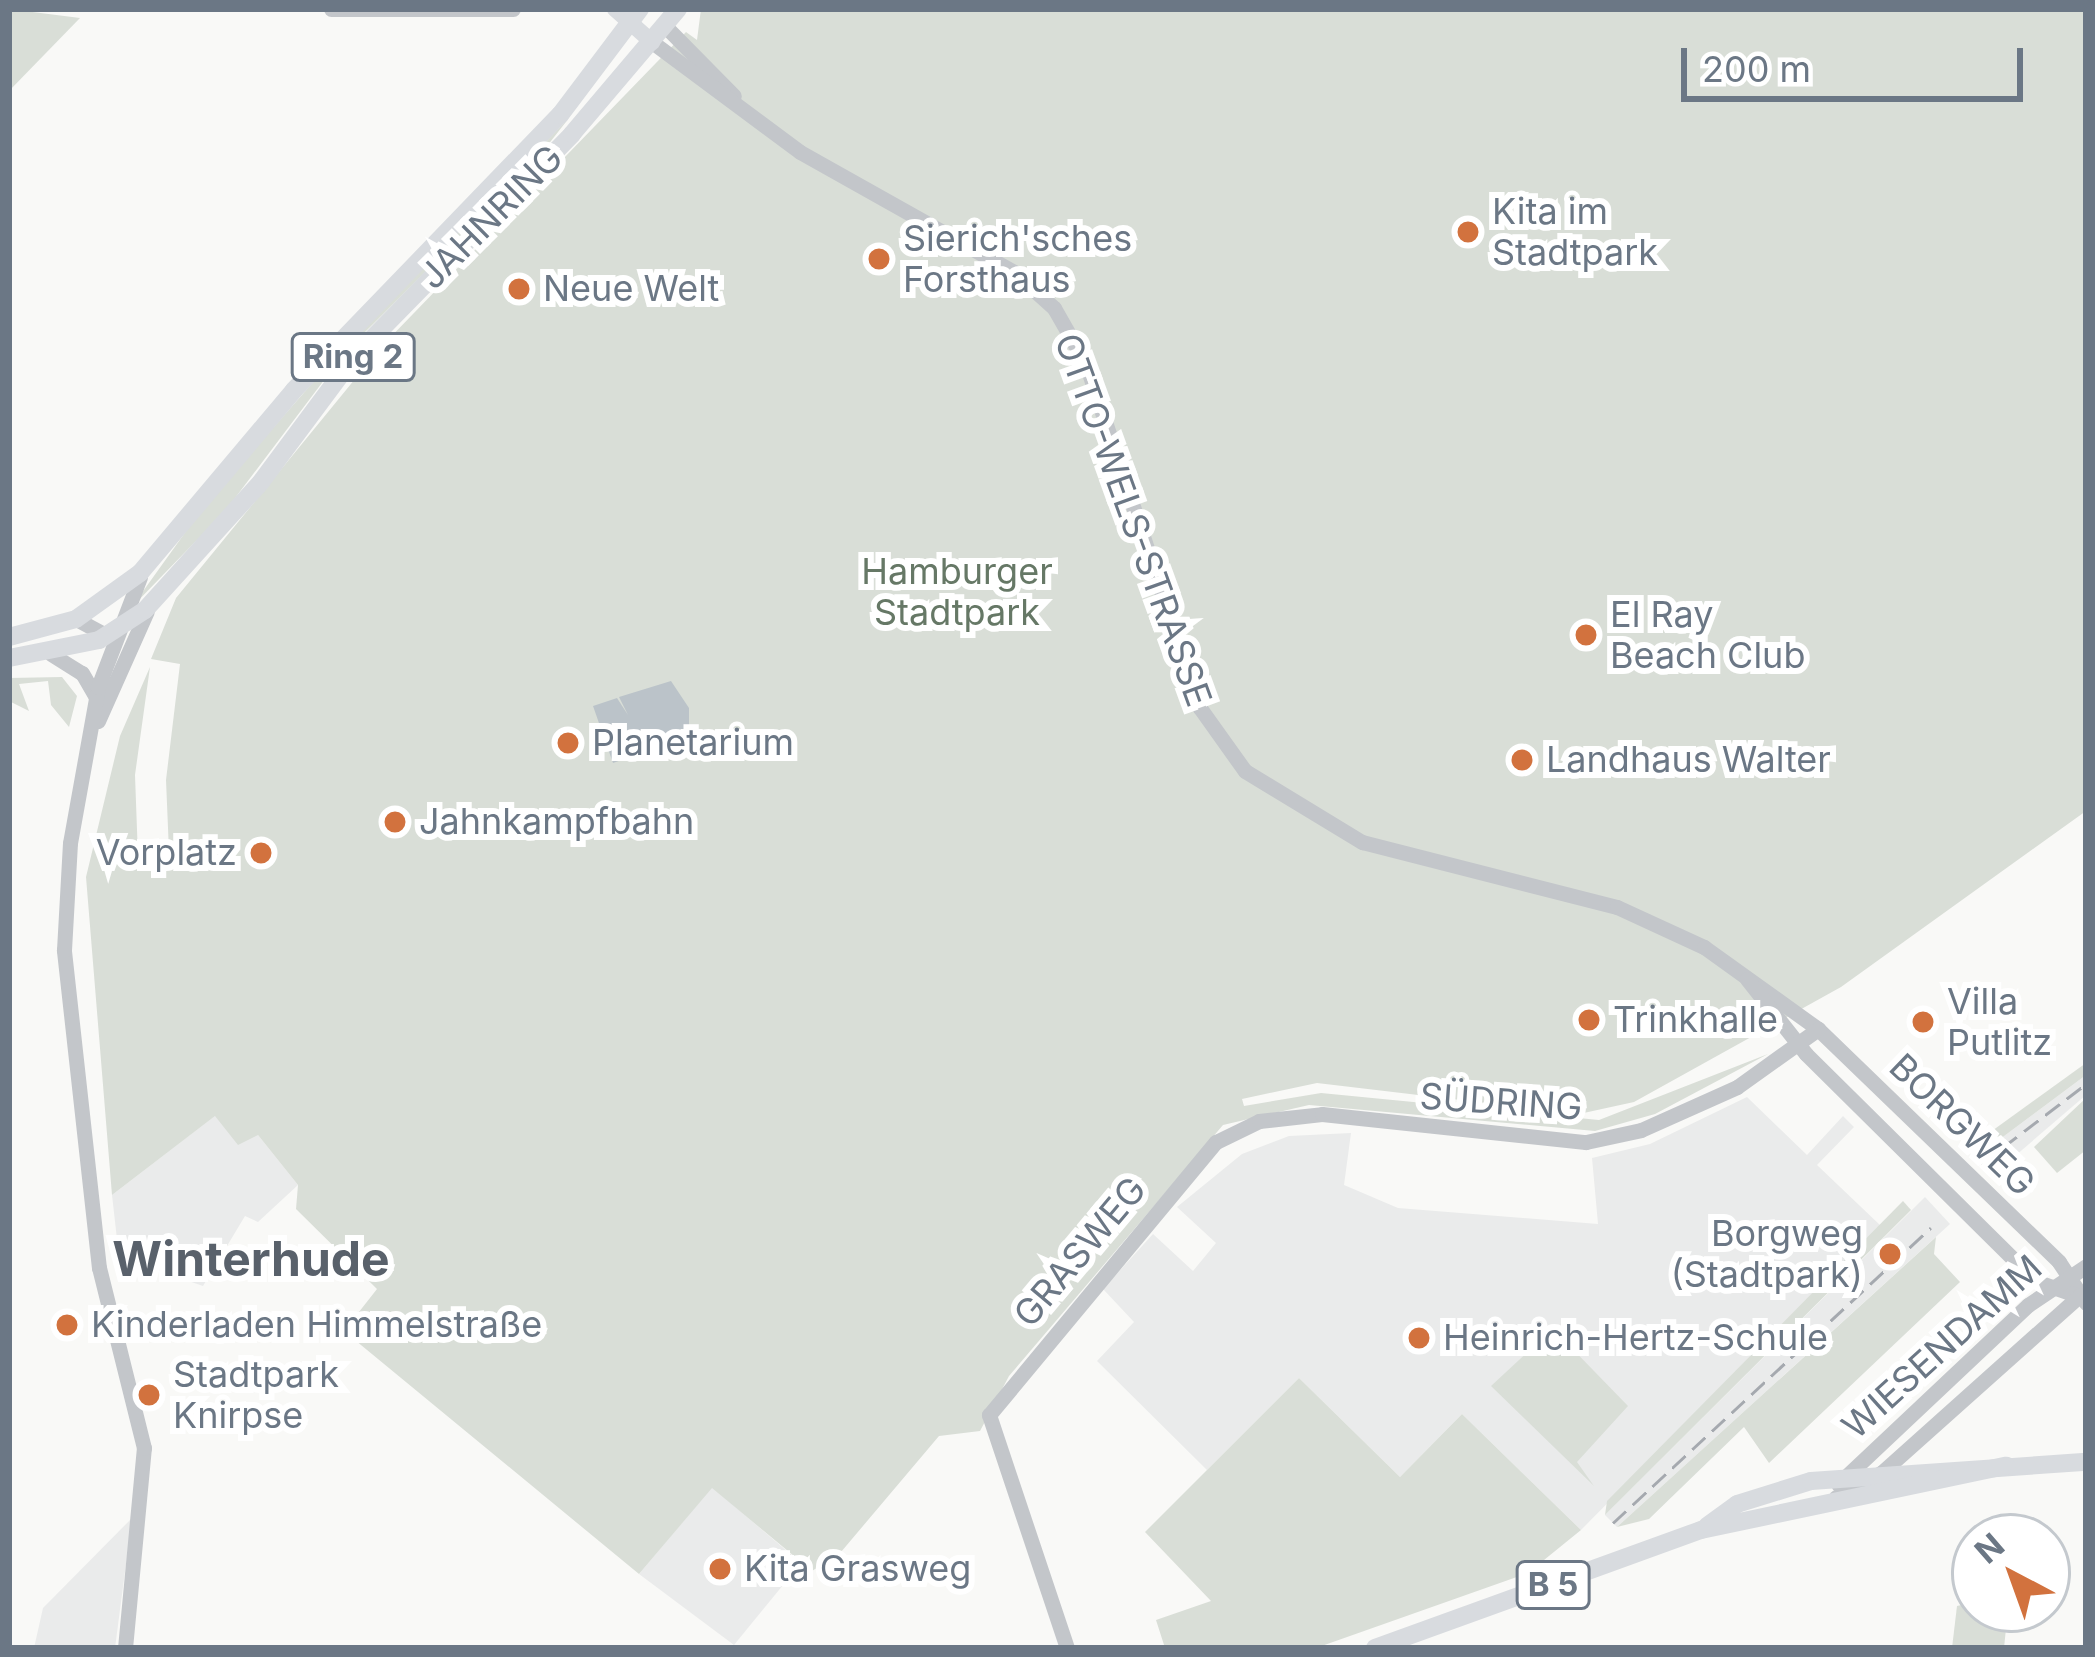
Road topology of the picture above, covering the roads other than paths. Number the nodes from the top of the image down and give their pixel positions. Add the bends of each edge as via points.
1 (331, 9) edge
2 (513, 9) edge
3 (615, 9) edge
4 (678, 9) edge
5 (640, 14) edge
6 (665, 26) junction
7 (652, 42) junction
8 (740, 103) junction
9 (148, 564) junction
10 (156, 599) junction
11 (76, 619) junction
12 (111, 634) junction
13 (9, 637) edge
14 (51, 654) junction
15 (9, 658) edge
16 (122, 665) junction
17 (97, 700) junction
18 (95, 728) junction
19 (1741, 972) junction
20 (1818, 1029) junction
21 (1797, 1044) junction
22 (1839, 1048) junction
23 (1819, 1068) junction
24 (1226, 1136) joint
25 (2043, 1246) junction
26 (2086, 1266) edge
27 (2020, 1267) junction
28 (2067, 1275) junction
29 (2050, 1288) junction
30 (2084, 1297) edge
31 (1921, 1437) junction
32 (2086, 1462) edge
33 (2006, 1466) junction
34 (1930, 1468) junction
35 (1881, 1473) junction
36 (1840, 1478) junction
37 (1834, 1499) junction
38 (1701, 1530) junction
39 (125, 1648) edge
40 (1067, 1648) edge
41 (1376, 1648) edge

1 - 2 street
3 - 5 main road, OTTO-WELS-STRASSE
4 - 6 main road, JAHNRING / Ring 2
5 - 6 main road, OTTO-WELS-STRASSE
5 - 7 main road, OTTO-WELS-STRASSE
5 - 9 main road, JAHNRING / Ring 2 via 550,125 320,362
6 - 7 main road, JAHNRING / Ring 2
6 - 8 street, OTTO-WELS-STRASSE
7 - 8 street, OTTO-WELS-STRASSE
7 - 10 main road, JAHNRING / Ring 2 via 354,357 261,482
8 - 19 street, OTTO-WELS-STRASSE via 800,152 1014,272 1054,308 1085,364 1206,723 1244,771 1343,835 1643,916
9 - 11 main road, Ring 2
9 - 12 street
10 - 12 main road, JAHNRING / Ring 2
10 - 16 street
11 - 12 street
11 - 13 main road, Ring 2
12 - 14 main road, Ring 2
12 - 16 street
12 - 17 street
14 - 15 main road, Ring 2
14 - 17 street via 82,673
16 - 18 street
17 - 18 street
18 - 39 street via 70,843 64,968 99,1268 144,1448
19 - 20 street, OTTO-WELS-STRASSE
19 - 21 street, OTTO-WELS-STRASSE
20 - 21 street, SÜDRING
20 - 22 street, BORGWEG
21 - 23 street, BORGWEG
21 - 24 street, SÜDRING via 1737,1087 1641,1130 1586,1142 1322,1114
22 - 23 street, BORGWEG via 1824,1052
22 - 25 street, BORGWEG
23 - 27 street, BORGWEG
24 - 40 street, GRASWEG via 988,1414
25 - 27 street, BORGWEG via 2039,1260
25 - 28 street, BORGWEG
26 - 28 street, WIESENDAMM
27 - 29 street, BORGWEG
28 - 29 street, WIESENDAMM
28 - 30 street, BORGWEG
29 - 30 street, BORGWEG
29 - 36 street, WIESENDAMM
30 - 31 street, WIESENDAMM
31 - 34 street
31 - 35 street, WIESENDAMM
32 - 33 main road, B 5
33 - 34 main road, B 5
33 - 37 main road, B 5
34 - 35 main road, B 5
35 - 36 main road, B 5
35 - 37 street, WIESENDAMM
36 - 37 street
36 - 38 main road, B 5 via 1759,1495
37 - 38 main road, B 5
38 - 41 main road, B 5

